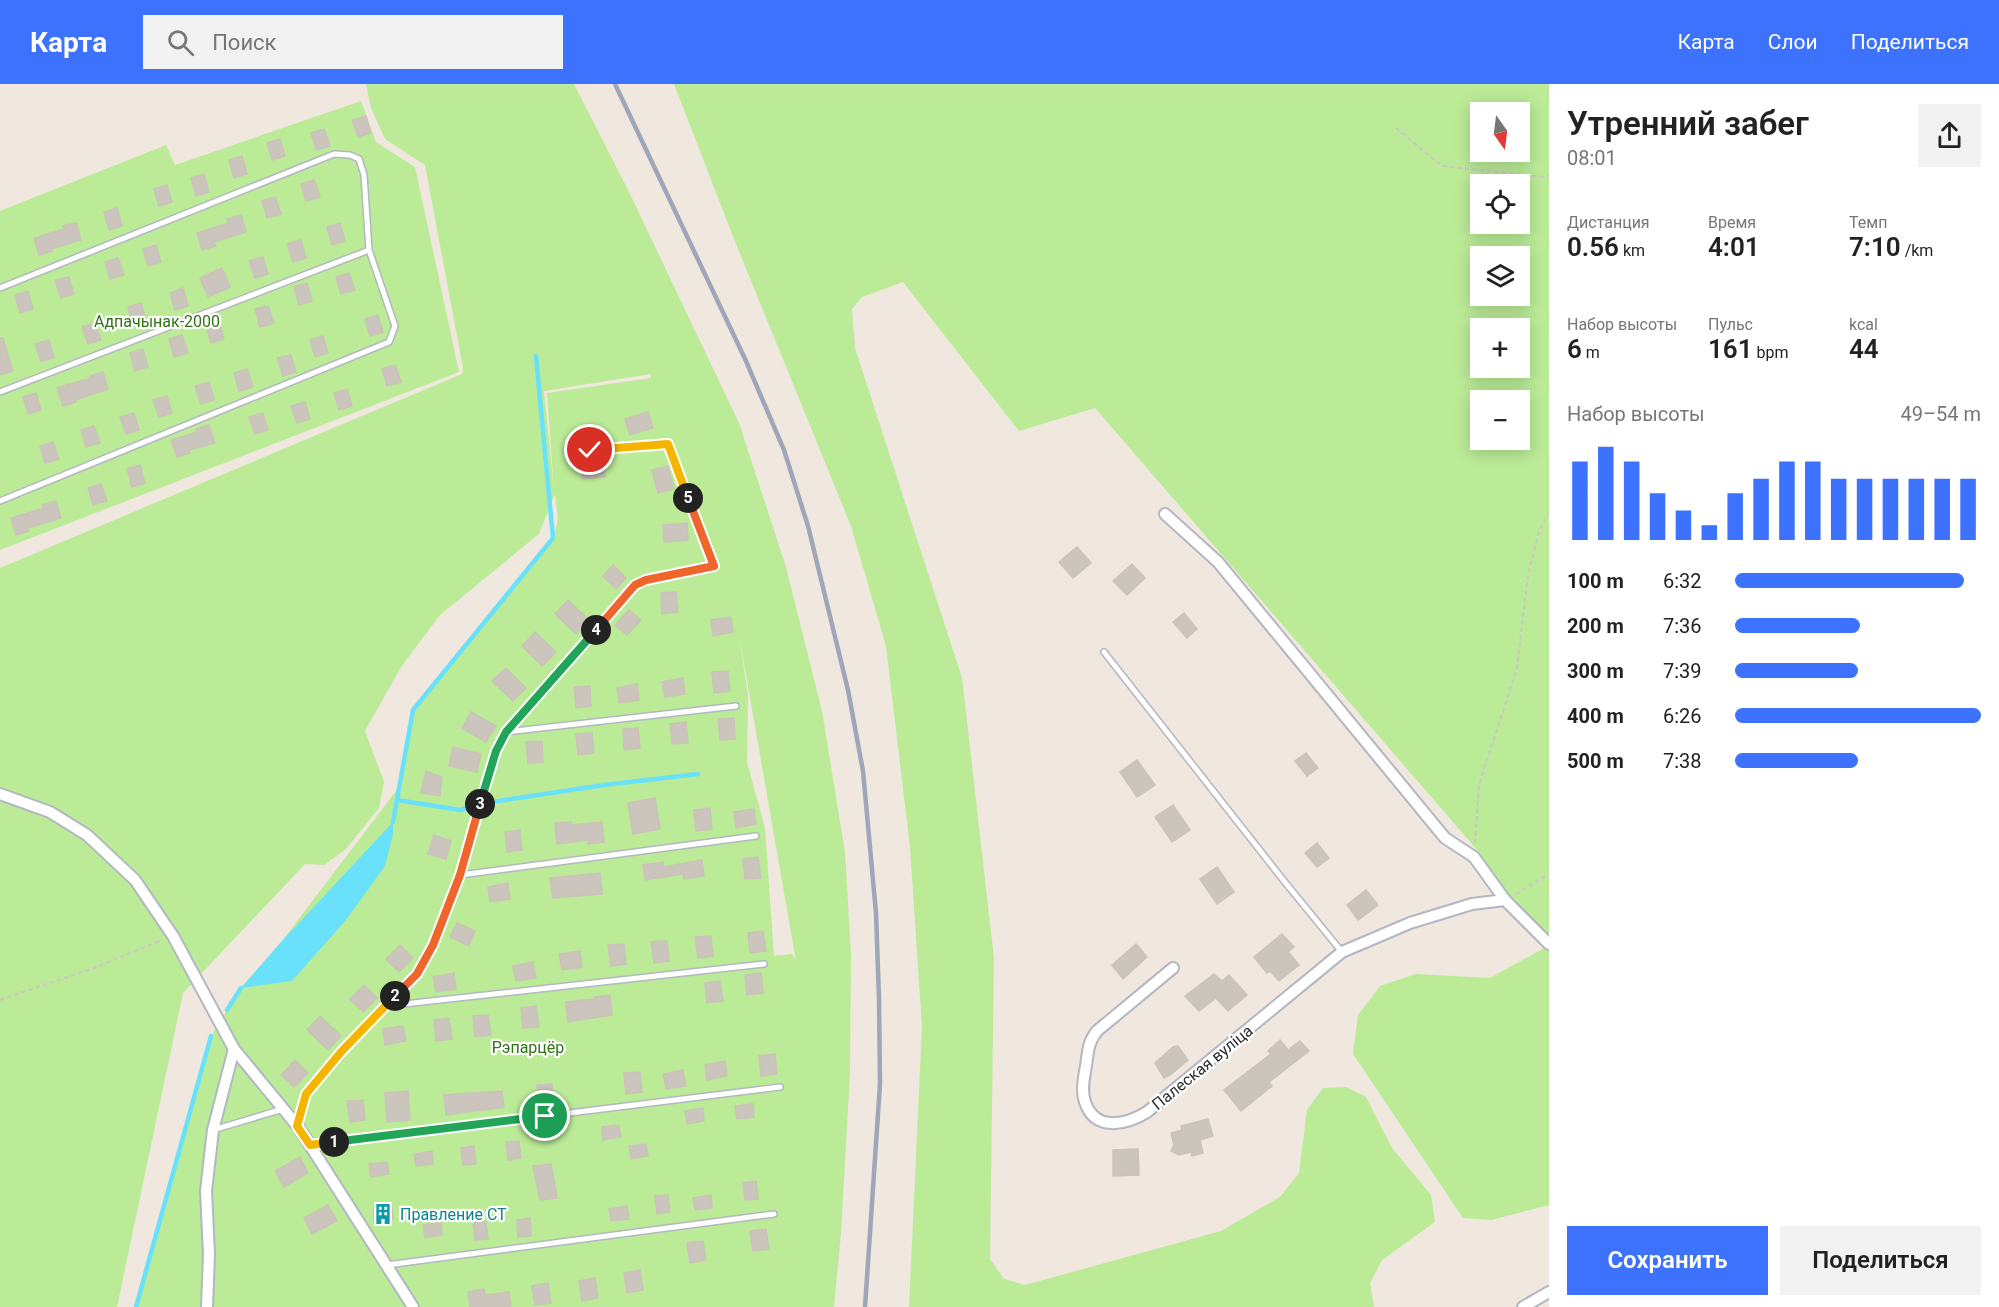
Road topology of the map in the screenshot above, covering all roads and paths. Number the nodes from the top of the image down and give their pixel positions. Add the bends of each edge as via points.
1 (1396, 128) dead end
2 (1549, 175) edge
3 (369, 250) junction
4 (0, 288) edge
5 (0, 392) edge
6 (590, 450) dead end
7 (0, 501) edge
8 (1549, 513) edge
9 (1165, 514) dead end
10 (1104, 652) dead end
11 (736, 706) dead end
12 (506, 732) junction
13 (0, 794) edge
14 (756, 836) dead end
15 (1473, 857) junction
16 (1549, 874) edge
17 (460, 875) junction
18 (1506, 900) junction
19 (172, 936) junction
20 (1549, 944) edge
21 (1342, 952) junction
22 (764, 964) dead end
23 (1173, 968) dead end
24 (0, 1000) edge
25 (386, 1005) junction
26 (234, 1049) junction
27 (780, 1087) dead end
28 (283, 1109) junction
29 (297, 1126) junction
30 (213, 1130) junction
31 (310, 1145) junction
32 (774, 1214) dead end
33 (385, 1265) junction
34 (1549, 1292) edge
35 (207, 1307) edge
36 (413, 1307) edge
37 (1522, 1307) edge

1 - 2 path via 1442,166
3 - 4 lane via 364,175 359,159 334,154
3 - 5 lane
3 - 7 lane via 395,326 389,342
6 - 12 lane via 668,444 714,566 635,585
8 - 15 path via 1539,531 1528,575 1517,668 1479,785
9 - 15 street via 1218,562 1445,838
10 - 21 lane
11 - 12 lane
12 - 17 lane via 496,751
13 - 19 street via 50,812 87,835 135,880
14 - 17 lane
15 - 18 street
16 - 18 path
17 - 25 lane via 433,945 417,974
18 - 20 street
18 - 21 street, Палеская вуліца via 1472,904 1410,923
19 - 24 path via 94,969
19 - 26 street
21 - 23 street, Палеская вуліца via 1146,1112 1134,1120 1102,1123 1090,1114 1084,1101 1089,1041
22 - 25 lane
25 - 29 lane via 306,1094
26 - 28 street
26 - 30 street
27 - 31 lane
28 - 29 street
28 - 30 lane
29 - 31 street
30 - 35 street via 206,1191
31 - 33 street
32 - 33 lane
33 - 36 street
34 - 37 street

